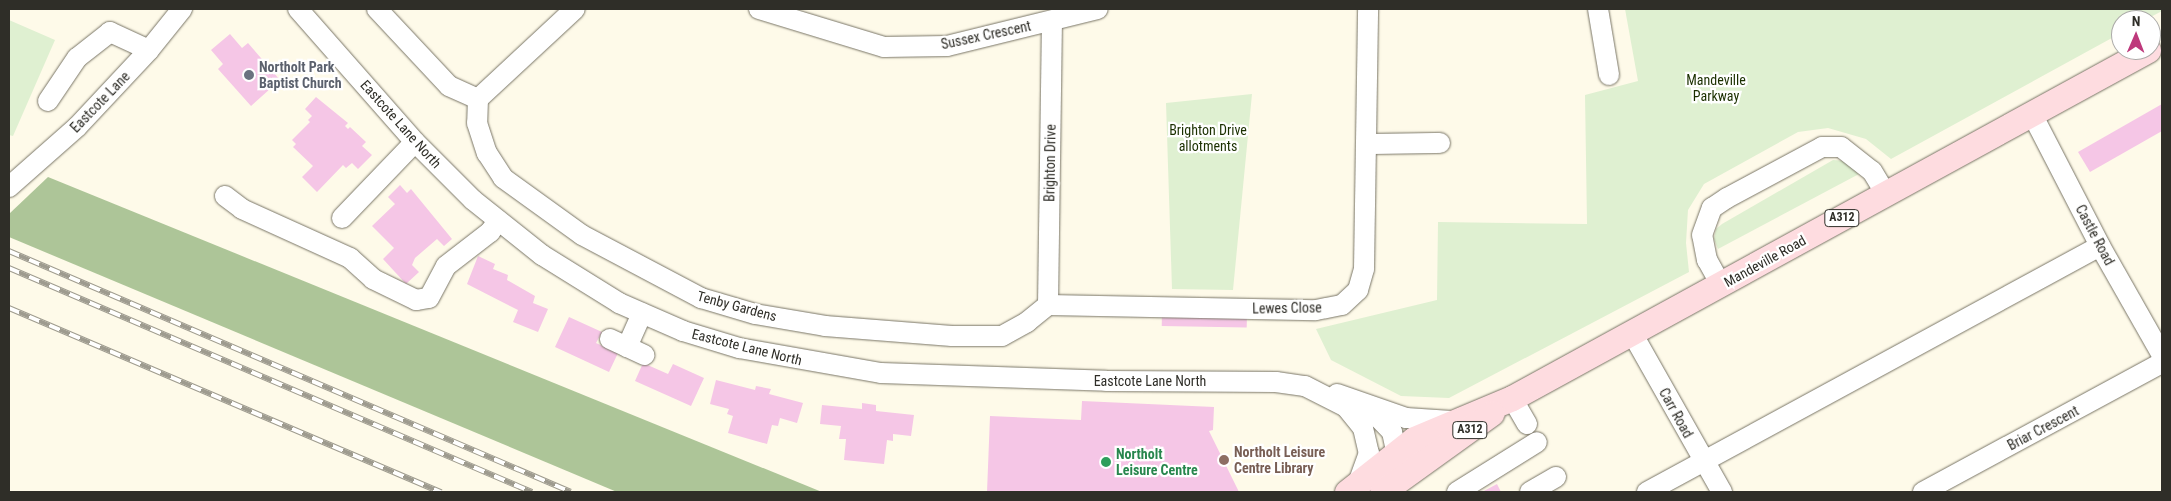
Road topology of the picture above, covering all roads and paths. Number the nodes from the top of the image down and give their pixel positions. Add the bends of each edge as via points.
1 (182, 9) edge
2 (298, 9) edge
3 (378, 9) edge
4 (575, 9) edge
5 (759, 9) edge
6 (1098, 9) edge
7 (1368, 9) edge
8 (1598, 9) edge
9 (1052, 20) junction
10 (149, 50) junction
11 (2130, 60) edge
12 (1609, 75) dead end
13 (478, 99) junction
14 (48, 101) dead end
15 (2032, 114) junction
16 (415, 142) junction
17 (1440, 143) dead end
18 (1367, 144) junction
19 (9, 187) edge
20 (1886, 194) junction
21 (225, 196) dead end
22 (342, 218) dead end
23 (498, 222) junction
24 (2100, 246) junction
25 (1721, 285) junction
26 (1048, 305) junction
27 (642, 313) junction
28 (1632, 333) junction
29 (627, 347) dead end
30 (2162, 355) edge
31 (2162, 363) edge
32 (1318, 390) junction
33 (1512, 398) junction
34 (1353, 399) junction
35 (1451, 421) junction
36 (1527, 424) dead end
37 (1363, 428) junction
38 (1537, 442) dead end
39 (1395, 458) junction
40 (1428, 461) junction
41 (1703, 462) junction
42 (1556, 477) dead end
43 (1353, 487) edge
44 (1386, 490) edge
45 (1457, 492) edge
46 (1530, 492) edge
47 (1647, 492) edge
48 (1722, 492) edge
49 (1923, 492) edge

1 - 10 street, Eastcote Lane
2 - 16 street, Eastcote Lane North
3 - 13 street via 380,15 449,86
4 - 13 street
5 - 9 street, Sussex Crescent via 884,47 947,46
6 - 9 street, Sussex Crescent
7 - 18 street, Lewes Close
8 - 12 street
9 - 26 street, Brighton Drive
10 - 14 street via 110,32 78,58
10 - 19 street, Eastcote Lane via 77,127
11 - 15 main road, Mandeville Road / A312
13 - 26 street, Tenby Gardens via 477,123 487,153 503,178 582,235 701,298 755,314 825,326 952,336 1002,336 1028,322
15 - 20 main road, Mandeville Road / A312
15 - 24 street, Castle Road
16 - 22 street
16 - 23 street, Eastcote Lane North
17 - 18 street
18 - 26 street, Lewes Close via 1364,269 1358,290 1342,305 1316,310
20 - 25 main road, Mandeville Road / A312
20 - 25 street via 1872,171 1840,147 1822,148 1727,198 1712,208 1702,235 1707,260
21 - 23 street via 242,210 350,258 372,280 416,300 429,298 446,266
23 - 27 street, Eastcote Lane North via 542,255 619,303
24 - 30 street, Castle Road
24 - 41 street
25 - 28 main road, Mandeville Road / A312
27 - 29 street
27 - 32 street, Eastcote Lane North via 683,331 739,348 881,373 1106,381 1276,382
28 - 33 main road, Mandeville Road / A312
28 - 41 street, Carr Road
31 - 49 street, Briar Crescent
32 - 34 street, Eastcote Lane North
32 - 37 street, Eastcote Lane North via 1346,407
33 - 35 main road, Mandeville Road / A312
33 - 36 street
33 - 40 main road, Mandeville Road / A312
34 - 35 street, Eastcote Lane North via 1406,418
34 - 39 street, Eastcote Lane North via 1386,424 1396,440
35 - 39 main road, Mandeville Road / A312
37 - 39 street, Eastcote Lane North
37 - 43 street, Eastcote Lane North via 1369,452
38 - 45 street
39 - 40 street
39 - 43 main road, Mandeville Road / A312
39 - 44 street
40 - 44 main road, Mandeville Road / A312
41 - 47 street
41 - 48 street, Carr Road
42 - 46 street

